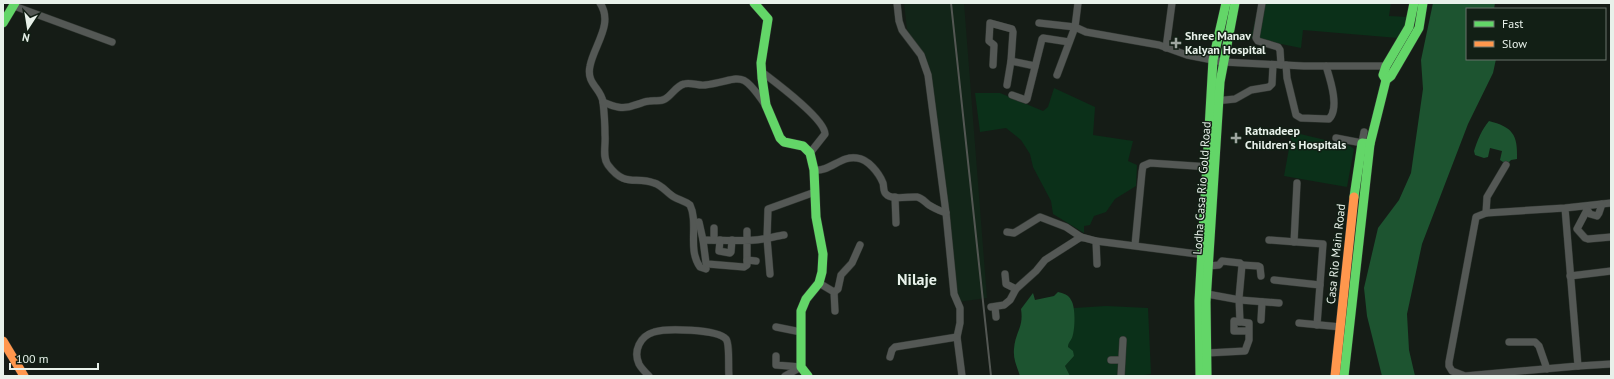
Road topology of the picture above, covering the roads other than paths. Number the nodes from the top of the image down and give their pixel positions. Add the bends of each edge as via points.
1 (600, 3) edge
2 (754, 3) edge
3 (897, 3) edge
4 (1078, 3) edge
5 (1172, 3) edge
6 (1226, 3) edge
7 (1235, 3) edge
8 (1262, 3) edge
9 (1414, 3) edge
10 (1424, 3) edge
11 (14, 4) edge
12 (1039, 23) dead end
13 (3, 24) edge
14 (1075, 27) junction
15 (112, 42) dead end
16 (1069, 42) junction
17 (1166, 48) junction
18 (1011, 61) junction
19 (1218, 61) junction
20 (993, 65) dead end
21 (1280, 65) junction
22 (1035, 66) junction
23 (1326, 66) junction
24 (1386, 66) junction
25 (762, 72) junction
26 (1057, 75) dead end
27 (1386, 80) junction
28 (1007, 85) dead end
29 (1012, 95) dead end
30 (1215, 101) junction
31 (603, 102) junction
32 (766, 105) junction
33 (1364, 132) dead end
34 (1336, 138) dead end
35 (1366, 143) junction
36 (810, 153) junction
37 (1506, 165) dead end
38 (1211, 167) junction
39 (814, 170) junction
40 (1297, 184) dead end
41 (815, 192) junction
42 (896, 197) junction
43 (1611, 203) edge
44 (1602, 204) junction
45 (1565, 208) junction
46 (1586, 208) junction
47 (946, 213) junction
48 (1486, 213) junction
49 (1356, 221) junction
50 (699, 222) dead end
51 (896, 223) dead end
52 (771, 224) dead end
53 (714, 228) dead end
54 (747, 231) dead end
55 (1007, 232) dead end
56 (784, 235) dead end
57 (769, 237) junction
58 (1081, 237) junction
59 (1611, 237) edge
60 (703, 240) junction
61 (717, 240) junction
62 (732, 240) junction
63 (747, 240) junction
64 (1269, 240) dead end
65 (1096, 241) junction
66 (1294, 242) junction
67 (860, 245) dead end
68 (1135, 246) junction
69 (1205, 255) junction
70 (747, 260) junction
71 (756, 261) dead end
72 (1097, 264) dead end
73 (1242, 265) junction
74 (1209, 266) junction
75 (706, 269) dead end
76 (1611, 271) edge
77 (770, 274) dead end
78 (1005, 274) dead end
79 (1261, 276) dead end
80 (1570, 276) junction
81 (1274, 280) dead end
82 (818, 283) junction
83 (1320, 285) junction
84 (1016, 289) junction
85 (834, 292) junction
86 (1207, 294) junction
87 (1240, 300) junction
88 (1262, 302) junction
89 (1279, 303) dead end
90 (835, 311) dead end
91 (996, 317) dead end
92 (1261, 320) dead end
93 (1240, 322) junction
94 (1299, 323) dead end
95 (1317, 325) junction
96 (776, 327) dead end
97 (1341, 327) junction
98 (1248, 331) junction
99 (801, 332) junction
100 (957, 337) junction
101 (1123, 340) dead end
102 (3, 341) edge
103 (1509, 342) dead end
104 (1207, 353) junction
105 (776, 356) dead end
106 (890, 357) dead end
107 (1111, 360) dead end
108 (1121, 360) junction
109 (1611, 364) edge
110 (1578, 366) junction
111 (801, 367) junction
112 (1547, 369) junction
113 (1483, 375) edge
114 (24, 376) edge
115 (649, 376) edge
116 (729, 376) edge
117 (785, 376) edge
118 (808, 376) edge
119 (962, 376) edge
120 (1121, 376) edge
121 (1200, 376) edge
122 (1207, 376) edge
123 (1335, 376) edge
124 (1344, 376) edge

1 - 31 street via 606,19 589,75
2 - 25 street via 768,19 761,63
3 - 47 street via 902,30 922,56 926,66
4 - 14 street
5 - 17 street
6 - 19 street, Lodha Casa Rio Gold Road
7 - 19 street, Lodha Casa Rio Gold Road
8 - 21 street via 1256,38 1258,41 1278,47
9 - 24 street via 1409,27
10 - 27 street, Casa Rio Main Road via 1419,28 1391,76
11 - 13 street
11 - 15 street
12 - 14 street
14 - 16 street
14 - 17 street via 1092,33
16 - 22 street via 1043,38
16 - 26 street
17 - 19 street
18 - 20 street via 1014,32 1012,29 990,23 989,40 994,45
18 - 22 street
18 - 28 street
19 - 21 street
19 - 30 street, Lodha Casa Rio Gold Road
21 - 23 street
21 - 23 street via 1287,78 1296,115 1301,118 1329,119 1334,111 1333,89
21 - 30 street via 1269,87 1251,90 1235,99
22 - 29 street via 1026,100
23 - 24 street
24 - 27 street, Casa Rio Main Road via 1383,75
25 - 32 street
25 - 36 street via 820,121 826,134
27 - 35 street, Casa Rio Main Road
30 - 38 street, Lodha Casa Rio Gold Road
31 - 32 street via 626,108 665,99 684,84 706,85 736,79 748,82
31 - 75 street via 606,137 604,158 607,164 624,179 654,182 690,205 694,253 700,267
32 - 36 street via 780,138 784,142 803,146
33 - 35 street
34 - 35 street
35 - 49 street, Casa Rio Main Road
36 - 39 street
37 - 48 street via 1487,197
38 - 68 street via 1150,163 1144,166
38 - 69 street, Lodha Casa Rio Gold Road
39 - 41 street
39 - 42 street via 823,170 845,159 858,158 873,169 887,196
40 - 66 street
41 - 57 street via 768,209
41 - 82 street via 816,217 823,254 822,272
42 - 47 street via 920,198
42 - 51 street
43 - 44 street
44 - 46 street
44 - 46 street via 1597,216 1592,216
45 - 46 street
45 - 48 street
45 - 80 street
46 - 59 street via 1577,227 1585,238
47 - 100 street via 954,294 960,308
48 - 113 street via 1476,216 1449,362 1450,370 1459,375
49 - 97 street, Casa Rio Main Road
49 - 124 street, Casa Rio Main Road
50 - 60 street
52 - 57 street
53 - 61 street
54 - 63 street
55 - 58 street via 1014,233 1040,217 1066,227
56 - 57 street
57 - 63 street
57 - 77 street
58 - 65 street
58 - 84 street via 1052,254
60 - 61 street
60 - 70 street via 708,264 744,267
61 - 62 street
61 - 62 street via 719,251 730,253
62 - 63 street
63 - 70 street
64 - 66 street
65 - 68 street
65 - 72 street
66 - 83 street via 1322,244
67 - 85 street via 852,263 841,276 838,289
68 - 69 street
69 - 74 street, Lodha Casa Rio Gold Road
69 - 121 street, Lodha Casa Rio Gold Road via 1199,302
70 - 71 street
73 - 74 street via 1222,261 1219,265
73 - 79 street via 1260,267
73 - 87 street
74 - 86 street, Lodha Casa Rio Gold Road
76 - 80 street
78 - 84 street via 1006,284
80 - 110 street
81 - 83 street
82 - 85 street
82 - 99 street via 801,312
83 - 95 street
84 - 91 street via 1004,306 993,307
85 - 90 street
86 - 87 street
86 - 104 street, Lodha Casa Rio Gold Road
87 - 88 street
87 - 93 street
88 - 89 street
88 - 92 street
93 - 98 street via 1249,323
93 - 98 street via 1234,321 1233,330
94 - 95 street
95 - 97 street
96 - 99 street
97 - 123 street, Casa Rio Main Road
98 - 104 street via 1250,340 1245,351
99 - 111 street
100 - 106 street via 895,347
100 - 119 street
101 - 108 street
102 - 114 street
103 - 112 street via 1535,342
104 - 122 street, Lodha Casa Rio Gold Road
105 - 111 street via 776,365
107 - 108 street
108 - 120 street
109 - 110 street
110 - 112 street
111 - 117 street
111 - 118 street
112 - 113 street
115 - 116 street via 639,364 639,342 652,332 663,329 703,331 726,339 729,346

